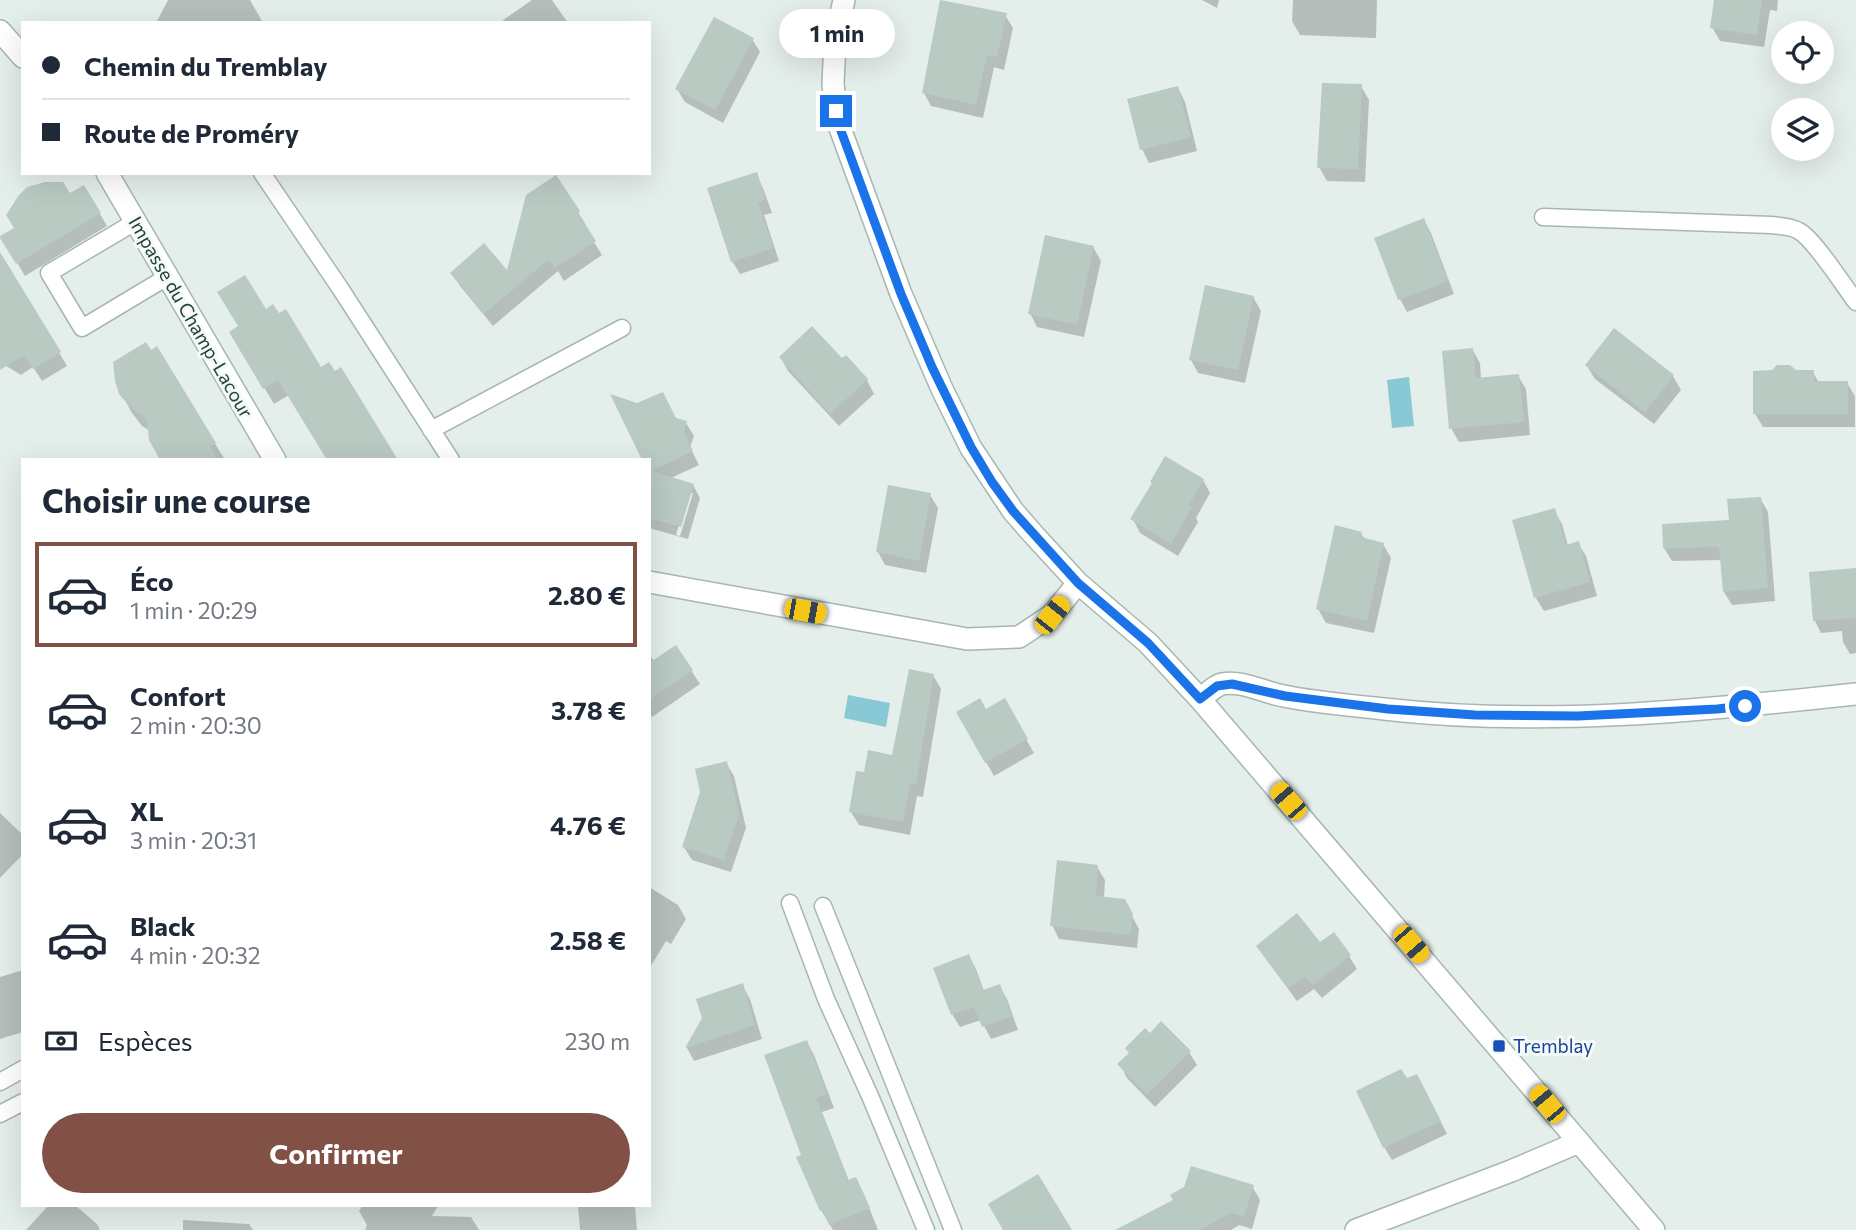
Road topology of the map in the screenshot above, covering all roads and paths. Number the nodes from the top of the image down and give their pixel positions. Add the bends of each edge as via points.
1 (844, 0) edge
2 (0, 31) edge
3 (21, 55) edge
4 (108, 175) edge
5 (263, 175) edge
6 (1543, 217) dead end
7 (135, 222) junction
8 (167, 276) junction
9 (1856, 302) edge
10 (622, 328) dead end
11 (431, 430) junction
12 (274, 458) edge
13 (450, 458) edge
14 (651, 582) edge
15 (1078, 583) junction
16 (1856, 694) edge
17 (1200, 699) junction
18 (790, 902) dead end
19 (823, 906) dead end
20 (21, 1070) edge
21 (0, 1082) edge
22 (21, 1103) edge
23 (0, 1114) edge
24 (1579, 1142) junction
25 (926, 1230) edge
26 (953, 1230) edge
27 (1356, 1230) edge
28 (1654, 1230) edge

1 - 15 street via 835,41 837,120 901,294 971,447 1013,511
2 - 3 street
4 - 7 street, Impasse du Champ-Lacour
5 - 11 lane
6 - 9 lane via 1791,228 1813,244
7 - 8 street, Impasse du Champ-Lacour
7 - 8 lane via 49,273 62,295 82,328
8 - 12 street, Impasse du Champ-Lacour
10 - 11 lane
11 - 13 lane
14 - 15 street via 967,639 1020,637 1052,615
15 - 17 street via 1148,643
16 - 17 street via 1717,709 1578,716 1388,709 1232,684 1217,686
17 - 24 street
18 - 25 lane via 826,999
19 - 26 lane
20 - 21 lane
22 - 23 lane
24 - 27 street
24 - 28 street

